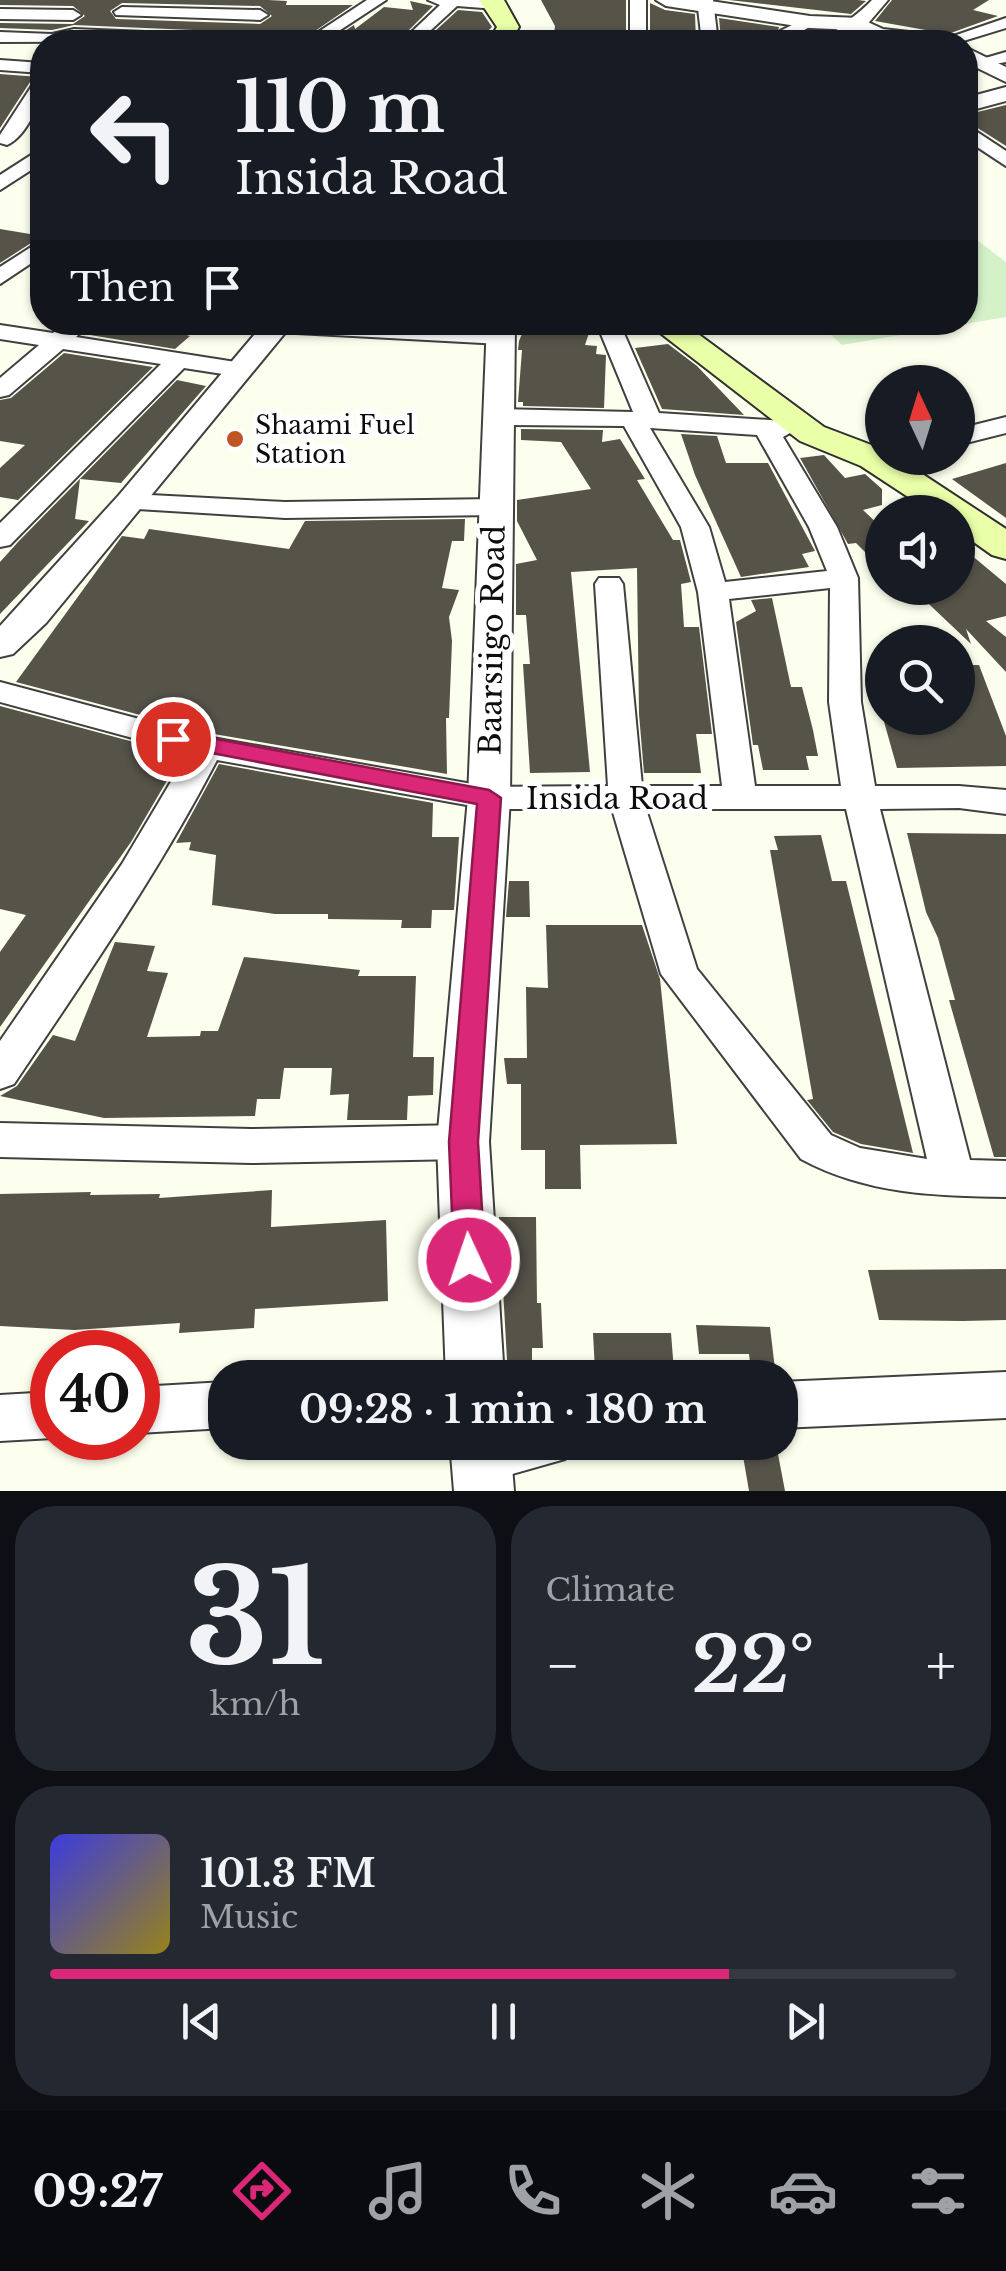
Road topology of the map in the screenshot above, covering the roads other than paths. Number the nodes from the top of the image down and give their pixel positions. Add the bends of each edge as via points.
1 (378, 0) edge
2 (638, 0) edge
3 (666, 0) edge
4 (880, 0) edge
5 (493, 1) edge
6 (443, 2) edge
7 (704, 2) edge
8 (100, 7) edge
9 (260, 8) edge
10 (0, 14) edge
11 (810, 22) junction
12 (1006, 23) edge
13 (859, 24) junction
14 (68, 30) edge
15 (246, 30) edge
16 (330, 30) edge
17 (420, 30) edge
18 (502, 30) edge
19 (638, 30) edge
20 (708, 30) edge
21 (794, 30) edge
22 (848, 30) edge
23 (870, 30) edge
24 (978, 32) edge
25 (0, 37) edge
26 (30, 38) edge
27 (978, 57) edge
28 (1006, 57) edge
29 (978, 59) edge
30 (0, 66) edge
31 (30, 68) edge
32 (1006, 76) edge
33 (1006, 94) edge
34 (30, 100) edge
35 (978, 102) edge
36 (0, 105) edge
37 (27, 108) junction
38 (4, 139) edge
39 (978, 140) edge
40 (30, 143) edge
41 (1006, 160) edge
42 (30, 163) edge
43 (0, 184) edge
44 (30, 255) edge
45 (0, 278) edge
46 (0, 332) edge
47 (66, 335) edge
48 (270, 335) edge
49 (501, 335) edge
50 (612, 335) edge
51 (678, 335) edge
52 (56, 344) junction
53 (176, 363) junction
54 (242, 370) junction
55 (0, 390) edge
56 (499, 417) junction
57 (641, 420) junction
58 (1006, 425) edge
59 (765, 426) junction
60 (975, 433) edge
61 (812, 434) junction
62 (865, 452) edge
63 (904, 475) edge
64 (931, 495) edge
65 (131, 502) junction
66 (495, 507) junction
67 (975, 526) edge
68 (0, 539) edge
69 (1006, 547) edge
70 (844, 578) junction
71 (609, 584) dead end
72 (712, 592) junction
73 (0, 646) edge
74 (0, 692) edge
75 (207, 748) junction
76 (489, 798) junction
77 (626, 798) junction
78 (740, 798) junction
79 (860, 798) junction
80 (1006, 802) edge
81 (0, 1072) edge
82 (0, 1140) edge
83 (464, 1142) junction
84 (952, 1178) junction
85 (1006, 1180) edge
86 (474, 1360) edge
87 (1006, 1396) edge
88 (798, 1404) edge
89 (208, 1406) edge
90 (160, 1409) edge
91 (30, 1416) edge
92 (0, 1418) edge

1 - 16 street
2 - 19 street
3 - 7 street
4 - 13 street
5 - 6 street
5 - 18 main road
6 - 17 street
7 - 11 street
7 - 20 street
8 - 9 street
8 - 10 street
8 - 14 street
9 - 15 street
11 - 13 street
11 - 21 street
12 - 24 street
13 - 22 street
13 - 23 street
25 - 26 street
27 - 28 street
29 - 32 street
30 - 31 street
33 - 35 street
34 - 37 street
36 - 37 street
37 - 38 street
38 - 40 street
39 - 41 street
42 - 43 street
44 - 45 street
46 - 52 street
47 - 52 street
48 - 54 street
49 - 56 street, Baarsiigo Road
50 - 57 street
51 - 61 main road
52 - 53 street
52 - 55 street
53 - 54 street
53 - 68 street
54 - 65 street
56 - 57 street
56 - 66 street, Baarsiigo Road
57 - 59 street
57 - 72 street via 695,527
58 - 60 street
59 - 61 street
59 - 70 street
61 - 62 main road
63 - 64 main road
65 - 66 street via 286,510
65 - 73 street
66 - 76 street, Baarsiigo Road
67 - 69 main road
70 - 72 street
70 - 79 street via 845,702
71 - 77 street
72 - 78 street
74 - 75 street, Insida Road
75 - 76 street, Insida Road
75 - 81 street via 134,879
76 - 77 street, Insida Road
76 - 83 street, Baarsiigo Road
77 - 78 street, Insida Road
77 - 84 street via 680,974 796,1125 834,1159
78 - 79 street, Insida Road
79 - 80 street, Insida Road
79 - 84 street
82 - 83 street
83 - 86 street, Baarsiigo Road
84 - 85 street
87 - 88 street
89 - 90 street
91 - 92 street

